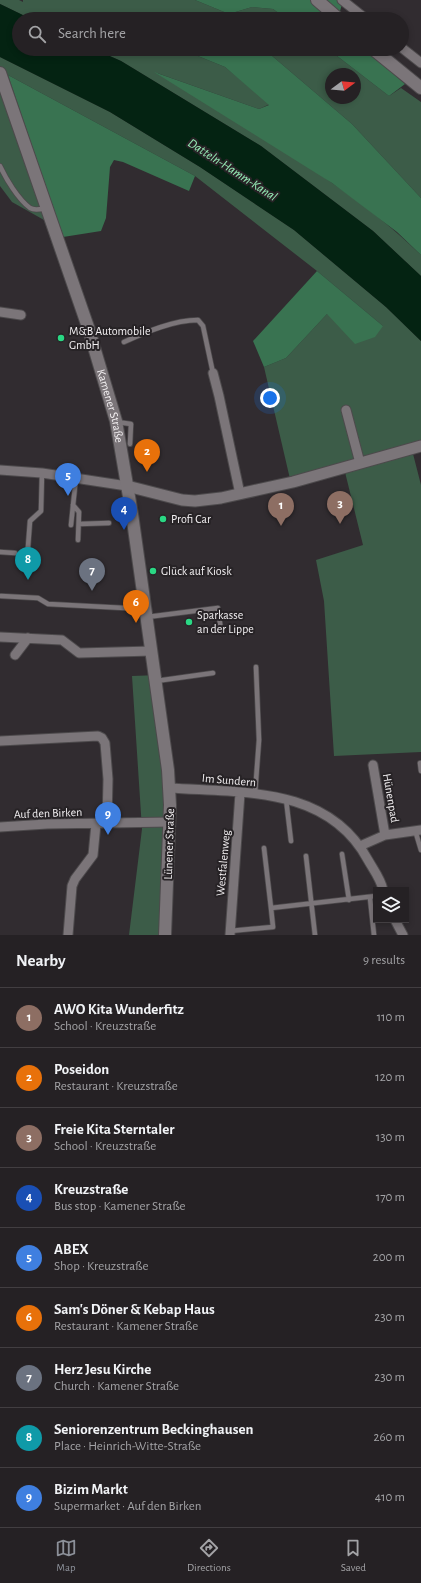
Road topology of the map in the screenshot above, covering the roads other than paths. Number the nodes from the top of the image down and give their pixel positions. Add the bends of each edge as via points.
1 (317, 0) edge
2 (342, 0) edge
3 (331, 12) edge
4 (357, 12) edge
5 (409, 54) edge
6 (382, 56) edge
7 (421, 63) edge
8 (0, 74) edge
9 (421, 88) edge
10 (0, 166) edge
11 (2, 172) edge
12 (47, 208) junction
13 (0, 312) edge
14 (21, 315) dead end
15 (124, 342) dead end
16 (213, 373) joint
17 (346, 410) dead end
18 (116, 421) junction
19 (130, 444) dead end
20 (421, 447) edge
21 (360, 463) junction
22 (0, 470) edge
23 (42, 473) junction
24 (76, 477) junction
25 (127, 486) junction
26 (240, 494) junction
27 (73, 505) junction
28 (109, 523) dead end
29 (79, 524) junction
30 (71, 525) dead end
31 (78, 540) dead end
32 (28, 547) dead end
33 (0, 552) edge
34 (15, 553) dead end
35 (1, 596) edge
36 (146, 613) junction
37 (221, 631) dead end
38 (0, 637) edge
39 (28, 638) junction
40 (152, 651) junction
41 (15, 655) dead end
42 (256, 667) dead end
43 (213, 673) dead end
44 (156, 681) junction
45 (0, 741) edge
46 (166, 752) joint
47 (420, 763) dead end
48 (373, 766) dead end
49 (421, 771) edge
50 (170, 788) junction
51 (240, 793) junction
52 (255, 794) junction
53 (286, 799) junction
54 (170, 822) junction
55 (96, 824) junction
56 (107, 824) junction
57 (0, 827) edge
58 (418, 830) edge
59 (385, 835) junction
60 (291, 841) dead end
61 (360, 846) junction
62 (264, 848) dead end
63 (421, 850) edge
64 (342, 854) dead end
65 (306, 856) dead end
66 (381, 887) edge
67 (373, 897) edge
68 (370, 898) junction
69 (349, 900) junction
70 (312, 903) junction
71 (271, 908) junction
72 (397, 923) edge
73 (230, 933) edge
74 (68, 935) edge
75 (165, 935) edge
76 (315, 935) edge
77 (374, 935) edge
78 (403, 935) edge

1 - 3 main road
2 - 4 street
5 - 7 street
6 - 9 main road
8 - 12 main road, Kamener Straße
10 - 11 lane
11 - 12 lane via 31,208
12 - 18 main road, Kamener Straße via 96,352
13 - 14 street
15 - 16 lane via 158,329 198,320 203,326
16 - 26 street
17 - 21 street
18 - 19 lane via 131,424
18 - 25 main road, Kamener Straße
20 - 21 street
21 - 26 street
22 - 23 street
23 - 24 street
23 - 32 lane via 41,511 30,522
24 - 25 street
24 - 27 lane
25 - 26 street via 195,501
25 - 36 main road, Kamener Straße
27 - 29 lane via 79,512
27 - 30 lane
28 - 29 lane
29 - 31 lane
33 - 34 lane
35 - 36 lane via 38,598 48,604
36 - 37 lane via 218,608
36 - 40 main road, Kamener Straße
38 - 39 street
39 - 40 street via 62,640 79,654
39 - 41 street
40 - 44 main road, Kamener Straße
42 - 52 lane via 259,740
43 - 44 lane
44 - 46 main road, Kamener Straße
45 - 56 street via 98,736 102,738 105,743 108,779
46 - 50 main road, Lünener Straße
47 - 49 lane
48 - 59 street, Hünenpad
50 - 51 street, Im Sundern
50 - 54 main road, Lünener Straße
51 - 52 street, Im Sundern
51 - 73 street, Westfalenweg
52 - 53 street, Im Sundern
53 - 60 lane
53 - 61 street, Im Sundern via 324,812 346,830
54 - 56 street, Auf den Birken
54 - 75 main road, Lünener Straße
55 - 56 street, Auf den Birken
55 - 57 street, Auf den Birken
55 - 74 street via 93,855 72,886
58 - 59 street, Hünenpad
58 - 63 lane
59 - 61 street, Hünenpad
61 - 66 street, Im Sundern
62 - 71 lane
64 - 69 lane
65 - 70 lane
67 - 68 lane
68 - 69 lane
68 - 77 lane
69 - 70 lane
70 - 71 lane
70 - 76 lane
71 - 73 lane via 273,927
72 - 78 street

